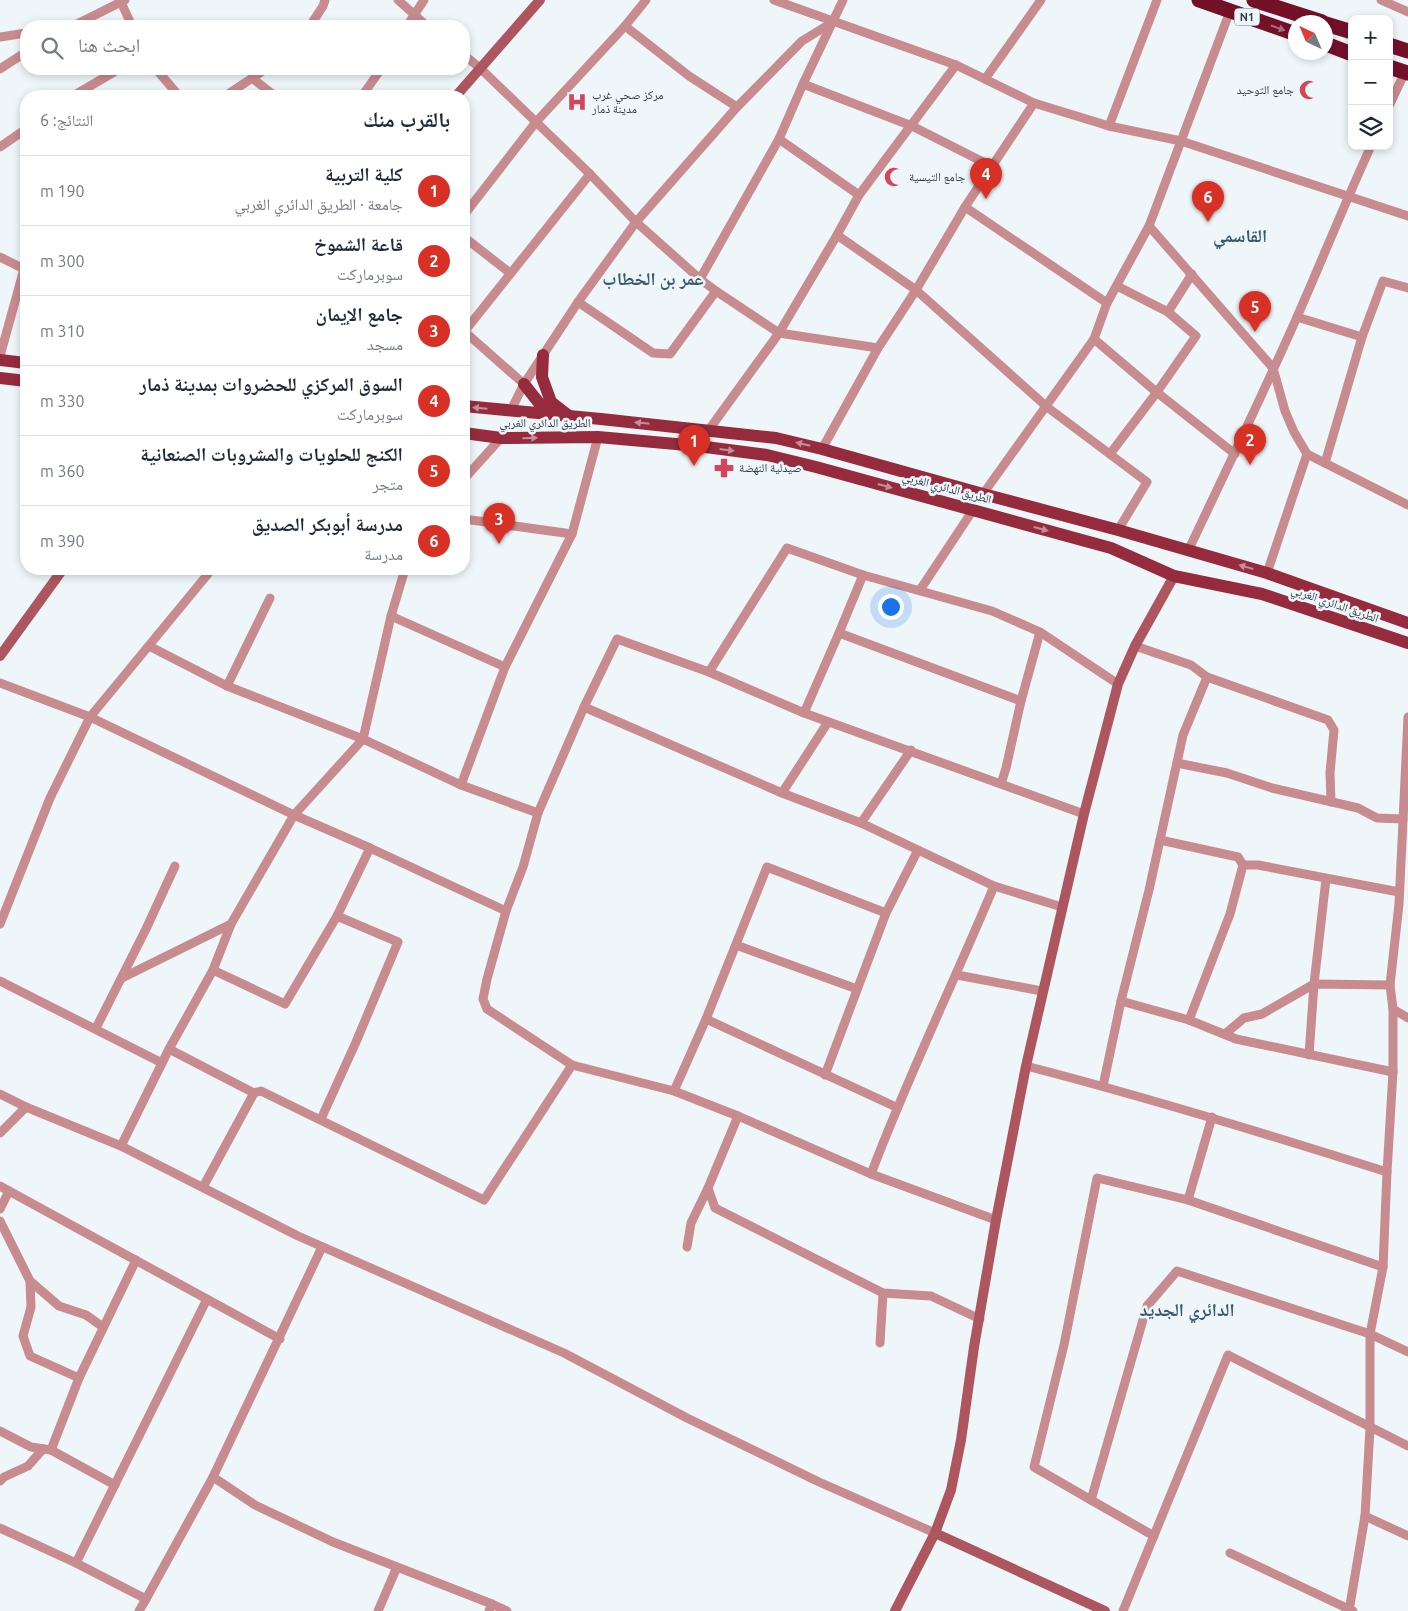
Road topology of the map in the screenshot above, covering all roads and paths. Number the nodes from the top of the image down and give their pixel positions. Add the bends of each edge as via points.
1 (325, 0) edge
2 (398, 0) edge
3 (424, 0) edge
4 (540, 0) edge
5 (646, 0) edge
6 (774, 0) edge
7 (843, 0) edge
8 (1041, 0) edge
9 (1157, 0) edge
10 (1199, 0) edge
11 (1254, 0) edge
12 (1380, 0) edge
13 (123, 1) edge
14 (1270, 2) edge
15 (1397, 3) edge
16 (1230, 11) junction
17 (1408, 12) edge
18 (1304, 15) edge
19 (414, 16) junction
20 (84, 20) edge
21 (130, 20) edge
22 (314, 20) edge
23 (411, 20) edge
24 (420, 20) edge
25 (833, 22) junction
26 (625, 26) junction
27 (1333, 26) edge
28 (1288, 31) edge
29 (1348, 31) edge
30 (20, 34) edge
31 (0, 37) edge
32 (1393, 46) edge
33 (1333, 47) edge
34 (1408, 51) edge
35 (1348, 52) edge
36 (20, 56) edge
37 (470, 60) edge
38 (956, 65) junction
39 (480, 68) junction
40 (1393, 68) edge
41 (0, 69) edge
42 (1407, 70) edge
43 (111, 75) edge
44 (161, 75) edge
45 (257, 75) edge
46 (377, 75) edge
47 (252, 78) junction
48 (985, 79) junction
49 (803, 84) junction
50 (90, 90) edge
51 (174, 90) edge
52 (234, 90) edge
53 (267, 90) edge
54 (366, 90) edge
55 (461, 90) edge
56 (1034, 103) junction
57 (1390, 105) edge
58 (737, 107) junction
59 (536, 122) junction
60 (912, 126) junction
61 (1109, 126) junction
62 (20, 133) edge
63 (779, 140) junction
64 (1182, 141) junction
65 (0, 147) edge
66 (1369, 150) edge
67 (993, 167) junction
68 (590, 174) junction
69 (859, 195) junction
70 (1347, 197) junction
71 (470, 207) edge
72 (965, 207) junction
73 (1408, 216) edge
74 (636, 222) junction
75 (1149, 226) junction
76 (837, 235) junction
77 (470, 242) edge
78 (0, 257) edge
79 (20, 267) edge
80 (510, 273) junction
81 (1192, 274) junction
82 (700, 279) junction
83 (20, 286) edge
84 (1117, 286) junction
85 (1408, 288) edge
86 (916, 290) junction
87 (716, 291) junction
88 (578, 302) junction
89 (1108, 304) junction
90 (1168, 312) junction
91 (1297, 318) junction
92 (470, 324) edge
93 (779, 333) junction
94 (470, 337) edge
95 (1362, 337) junction
96 (1094, 339) junction
97 (1285, 342) junction
98 (878, 348) junction
99 (1259, 351) junction
100 (543, 355) junction
101 (0, 356) edge
102 (0, 360) edge
103 (20, 362) edge
104 (1273, 368) junction
105 (0, 378) edge
106 (20, 380) edge
107 (524, 384) junction
108 (1157, 392) junction
109 (1047, 406) junction
110 (470, 407) edge
111 (511, 410) junction
112 (569, 416) junction
113 (708, 430) junction
114 (470, 434) edge
115 (598, 437) junction
116 (501, 438) junction
117 (698, 446) junction
118 (822, 449) junction
119 (1110, 454) junction
120 (1235, 454) junction
121 (1307, 454) junction
122 (1325, 462) junction
123 (470, 472) edge
124 (983, 494) junction
125 (1408, 505) edge
126 (973, 510) junction
127 (470, 520) edge
128 (1118, 530) junction
129 (572, 534) junction
130 (1188, 551) junction
131 (1267, 574) junction
132 (58, 575) edge
133 (207, 575) edge
134 (403, 575) edge
135 (863, 575) junction
136 (1174, 576) junction
137 (920, 590) junction
138 (1262, 594) junction
139 (270, 598) dead end
140 (391, 616) junction
141 (1408, 623) edge
142 (1040, 632) junction
143 (839, 633) junction
144 (1408, 643) edge
145 (149, 646) junction
146 (1136, 646) junction
147 (0, 656) edge
148 (505, 667) junction
149 (709, 672) junction
150 (1207, 677) junction
151 (0, 683) edge
152 (1118, 684) junction
153 (227, 686) junction
154 (1021, 701) junction
155 (584, 707) junction
156 (804, 713) junction
157 (90, 717) junction
158 (1408, 717) edge
159 (828, 722) junction
160 (363, 739) junction
161 (1407, 748) edge
162 (911, 750) junction
163 (1177, 763) junction
164 (1000, 784) junction
165 (461, 785) junction
166 (782, 793) junction
167 (1331, 802) junction
168 (538, 813) junction
169 (1084, 814) junction
170 (294, 815) junction
171 (1403, 819) junction
172 (861, 823) junction
173 (1160, 840) junction
174 (370, 848) junction
175 (918, 850) junction
176 (1243, 865) junction
177 (175, 866) dead end
178 (1326, 879) junction
179 (994, 886) junction
180 (1399, 892) junction
181 (1398, 904) junction
182 (1062, 907) junction
183 (1408, 910) edge
184 (506, 911) junction
185 (886, 913) junction
186 (336, 916) junction
187 (0, 924) edge
188 (231, 924) junction
189 (736, 945) junction
190 (213, 970) junction
191 (956, 975) junction
192 (121, 978) junction
193 (0, 981) edge
194 (1314, 984) junction
195 (1390, 985) junction
196 (858, 989) junction
197 (1042, 991) junction
198 (1121, 1001) junction
199 (1393, 1008) junction
200 (1408, 1018) edge
201 (706, 1019) junction
202 (1189, 1020) junction
203 (96, 1028) junction
204 (1224, 1034) junction
205 (169, 1049) junction
206 (1309, 1055) junction
207 (162, 1063) junction
208 (572, 1066) junction
209 (1026, 1066) junction
210 (1393, 1072) junction
211 (825, 1074) junction
212 (1103, 1086) junction
213 (674, 1091) junction
214 (254, 1093) junction
215 (0, 1094) edge
216 (26, 1107) junction
217 (896, 1108) junction
218 (738, 1116) junction
219 (1212, 1117) junction
220 (321, 1119) junction
221 (0, 1133) edge
222 (122, 1146) junction
223 (1386, 1172) junction
224 (871, 1174) junction
225 (0, 1186) edge
226 (203, 1187) junction
227 (708, 1188) junction
228 (8, 1191) junction
229 (1188, 1200) junction
230 (0, 1208) edge
231 (996, 1220) junction
232 (0, 1221) edge
233 (322, 1247) junction
234 (687, 1247) dead end
235 (136, 1260) junction
236 (1383, 1267) junction
237 (30, 1281) junction
238 (883, 1293) junction
239 (207, 1299) junction
240 (980, 1319) junction
241 (103, 1327) junction
242 (1370, 1334) junction
243 (280, 1339) junction
244 (880, 1343) dead end
245 (1408, 1352) edge
246 (79, 1378) junction
247 (1370, 1428) junction
248 (0, 1430) edge
249 (1408, 1446) edge
250 (47, 1449) junction
251 (213, 1477) junction
252 (0, 1481) edge
253 (115, 1485) junction
254 (1091, 1500) junction
255 (1365, 1516) junction
256 (0, 1528) edge
257 (936, 1533) junction
258 (1154, 1536) junction
259 (1408, 1536) edge
260 (1230, 1553) dead end
261 (76, 1563) junction
262 (397, 1567) junction
263 (146, 1599) junction
264 (491, 1608) edge
265 (139, 1611) edge
266 (378, 1611) edge
267 (507, 1611) edge
268 (894, 1611) edge
269 (1104, 1611) edge
270 (1123, 1611) edge
271 (1350, 1611) edge

1 - 22 street
2 - 19 street
3 - 19 street
4 - 39 street
5 - 26 street
6 - 25 street
7 - 25 street
8 - 48 street
9 - 61 street
10 - 16 highway, N1
11 - 14 highway, N1
12 - 15 street
13 - 20 street
13 - 21 street
14 - 18 highway, N1
15 - 17 street
16 -> 28 highway, N1
16 - 64 street
19 - 23 street
19 - 24 street
25 - 38 street
25 - 49 street
25 - 58 street via 802,41
26 - 58 street via 689,76
26 - 59 street
27 - 29 highway
30 - 31 street
32 - 34 highway
33 - 35 highway
36 - 41 street
37 - 39 street
38 - 48 street
38 - 60 street
39 - 55 street
39 - 59 street
40 - 42 highway
42 - 57 street
43 - 50 street
44 - 51 street
45 - 47 street
46 - 54 street
47 - 52 street
47 - 53 street
48 - 56 street
49 - 60 street
49 - 63 street
56 - 61 street
56 - 67 street
58 - 74 street
59 - 68 street
59 - 71 street
60 - 67 street
60 - 69 street
61 - 64 street
62 - 65 street
63 - 69 street
63 - 82 street
64 - 70 street
64 - 75 street
66 - 70 street
67 - 72 street
68 - 74 street
68 - 80 street
69 - 76 street
70 - 73 street
70 - 91 street
72 - 86 street
72 - 89 street
74 - 82 street
74 - 88 street
75 - 81 street
75 - 84 street
76 - 86 street
76 - 93 street
77 - 80 street
78 - 79 street
80 - 92 street
81 - 90 street
81 - 99 street
82 - 87 street
83 - 101 street
84 - 89 street
84 - 90 street
85 - 95 street via 1383,282
86 - 98 street
86 - 109 street
87 - 88 street via 670,354 653,353
87 - 93 street
88 - 100 street
89 - 96 street
90 - 108 street via 1196,336
91 - 95 street
91 - 97 street
93 - 98 street
93 - 113 street
94 - 107 street
95 - 122 street
96 - 108 street
96 - 109 street
97 - 99 street via 1271,354
97 - 104 street
98 - 118 street
99 - 104 street
100 - 107 street
100 - 112 main road via 542,377 551,402
102 - 103 main road
104 - 120 street
104 - 121 street via 1285,411
105 - 106 main road
107 - 111 street
107 - 112 main road via 539,404
108 - 119 street
108 - 120 street
109 - 119 street
109 - 124 street
111 -> 110 main road, الطريق الدائري الغربي
111 - 112 main road, الطريق الدائري الغربي
113 -> 112 main road, الطريق الدائري الغربي
113 - 117 main road
118 -> 113 main road, الطريق الدائري الغربي via 776,438
114 - 116 main road, الطريق الدائري الغربي
116 -> 115 main road, الطريق الدائري الغربي
115 - 117 main road, الطريق الدائري الغربي
115 - 129 street
116 - 123 street
117 -> 126 main road, الطريق الدائري الغربي via 777,457
118 - 124 main road, الطريق الدائري الغربي
119 - 128 street via 1147,482
120 - 130 street
121 - 122 street
121 - 131 street
122 - 125 street
124 - 126 main road
124 - 128 main road, الطريق الدائري الغربي
126 -> 136 main road, الطريق الدائري الغربي via 1111,548
126 - 137 street
127 - 129 street
128 - 130 main road, الطريق الدائري الغربي
129 - 148 street
131 -> 130 main road, الطريق الدائري الغربي
131 - 138 main road
131 - 141 main road, الطريق الدائري الغربي
132 - 147 street
133 - 145 street
134 - 140 street
135 - 137 street
135 - 143 street
135 - 149 street via 786,548
136 - 138 main road, الطريق الدائري الغربي
136 - 146 street
137 - 142 street via 992,611
138 - 144 main road, الطريق الدائري الغربي
139 - 153 street
140 - 148 street
140 - 160 street
142 - 152 street
142 - 154 street
143 - 154 street
143 - 156 street
145 - 153 street
145 - 157 street
146 - 150 street via 1191,665
146 - 152 street
148 - 165 street
149 - 155 street via 617,639
149 - 156 street
150 - 163 street via 1183,735
150 - 167 street via 1328,720 1334,730
151 - 157 street
152 - 169 street
153 - 160 street
154 - 164 street
155 - 166 street
155 - 168 street
156 - 159 street
157 - 170 street
157 - 187 street via 50,798
158 - 161 street
159 - 162 street
159 - 166 street
160 - 165 street
160 - 170 street
161 - 171 street
162 - 164 street
162 - 172 street
163 - 167 street via 1227,772 1272,788
163 - 173 street
164 - 169 street
165 - 168 street
166 - 172 street
167 - 171 street via 1358,808 1377,818
168 - 184 street via 523,867
169 - 182 street
170 - 174 street
170 - 188 street
171 - 180 street
172 - 175 street
173 - 176 street via 1238,857
173 - 198 street
174 - 184 street
174 - 186 street
175 - 179 street
175 - 185 street
176 - 178 street
176 - 202 street via 1230,914
177 - 192 street
178 - 180 street
178 - 194 street
179 - 182 street
179 - 191 street
180 - 181 street
181 - 183 street
181 - 195 street
182 - 197 street
184 - 208 street via 483,999 487,1009
185 - 189 street via 767,867
185 - 196 street
186 - 190 street via 285,1004
186 - 220 street via 398,942
188 - 190 street
188 - 192 street
189 - 196 street
189 - 201 street
190 - 205 street
191 - 197 street
191 - 217 street
192 - 203 street
193 - 203 street
194 - 195 street
194 - 204 street via 1262,1014 1244,1018
194 - 206 street
195 - 199 street
196 - 211 street
197 - 209 street
198 - 202 street
198 - 212 street
199 - 200 street
199 - 210 street
201 - 211 street
201 - 213 street
202 - 204 street
203 - 207 street
204 - 206 street
205 - 207 street
205 - 214 street
206 - 210 street
207 - 222 street
208 - 213 street
208 - 220 street via 484,1200
209 - 212 street
209 - 231 street
210 - 223 street
211 - 217 street
212 - 219 street
213 - 218 street
214 - 220 street via 261,1091
214 - 226 street
215 - 216 street
216 - 221 street
216 - 222 street
217 - 224 street
218 - 224 street
218 - 227 street
219 - 223 street
219 - 229 street
222 - 226 street
223 - 236 street
224 - 231 street
225 - 228 street
226 - 233 street
227 - 234 street via 691,1223
227 - 238 street via 715,1208
228 - 230 street
228 - 235 street
229 - 236 street
229 - 254 street via 1097,1178 1064,1345 1034,1467
231 - 240 street
232 - 237 street
233 - 243 street
233 - 257 street via 564,1353 819,1482
235 - 239 street
235 - 241 street
236 - 242 street
237 - 241 street via 59,1306 86,1315
237 - 246 street via 30,1307 23,1336 30,1356
238 - 240 street via 931,1296
238 - 244 street
239 - 243 street
239 - 253 street
240 - 257 street via 958,1456 951,1490
241 - 246 street
242 - 245 street
242 - 247 street
242 - 254 street via 1177,1271 1147,1306
243 - 251 street
246 - 250 street
247 - 249 street
247 - 255 street
247 - 258 street via 1228,1355
248 - 250 street via 31,1447
250 - 252 street via 28,1466
250 - 253 street
251 - 262 street via 255,1505 333,1542
251 - 263 street
253 - 261 street
254 - 258 street
255 - 259 street
255 - 271 street
256 - 261 street
257 - 268 street
257 - 269 street
258 - 270 street
260 - 271 street
261 - 263 street
262 - 264 street
262 - 266 street
263 - 265 street
264 - 267 street

